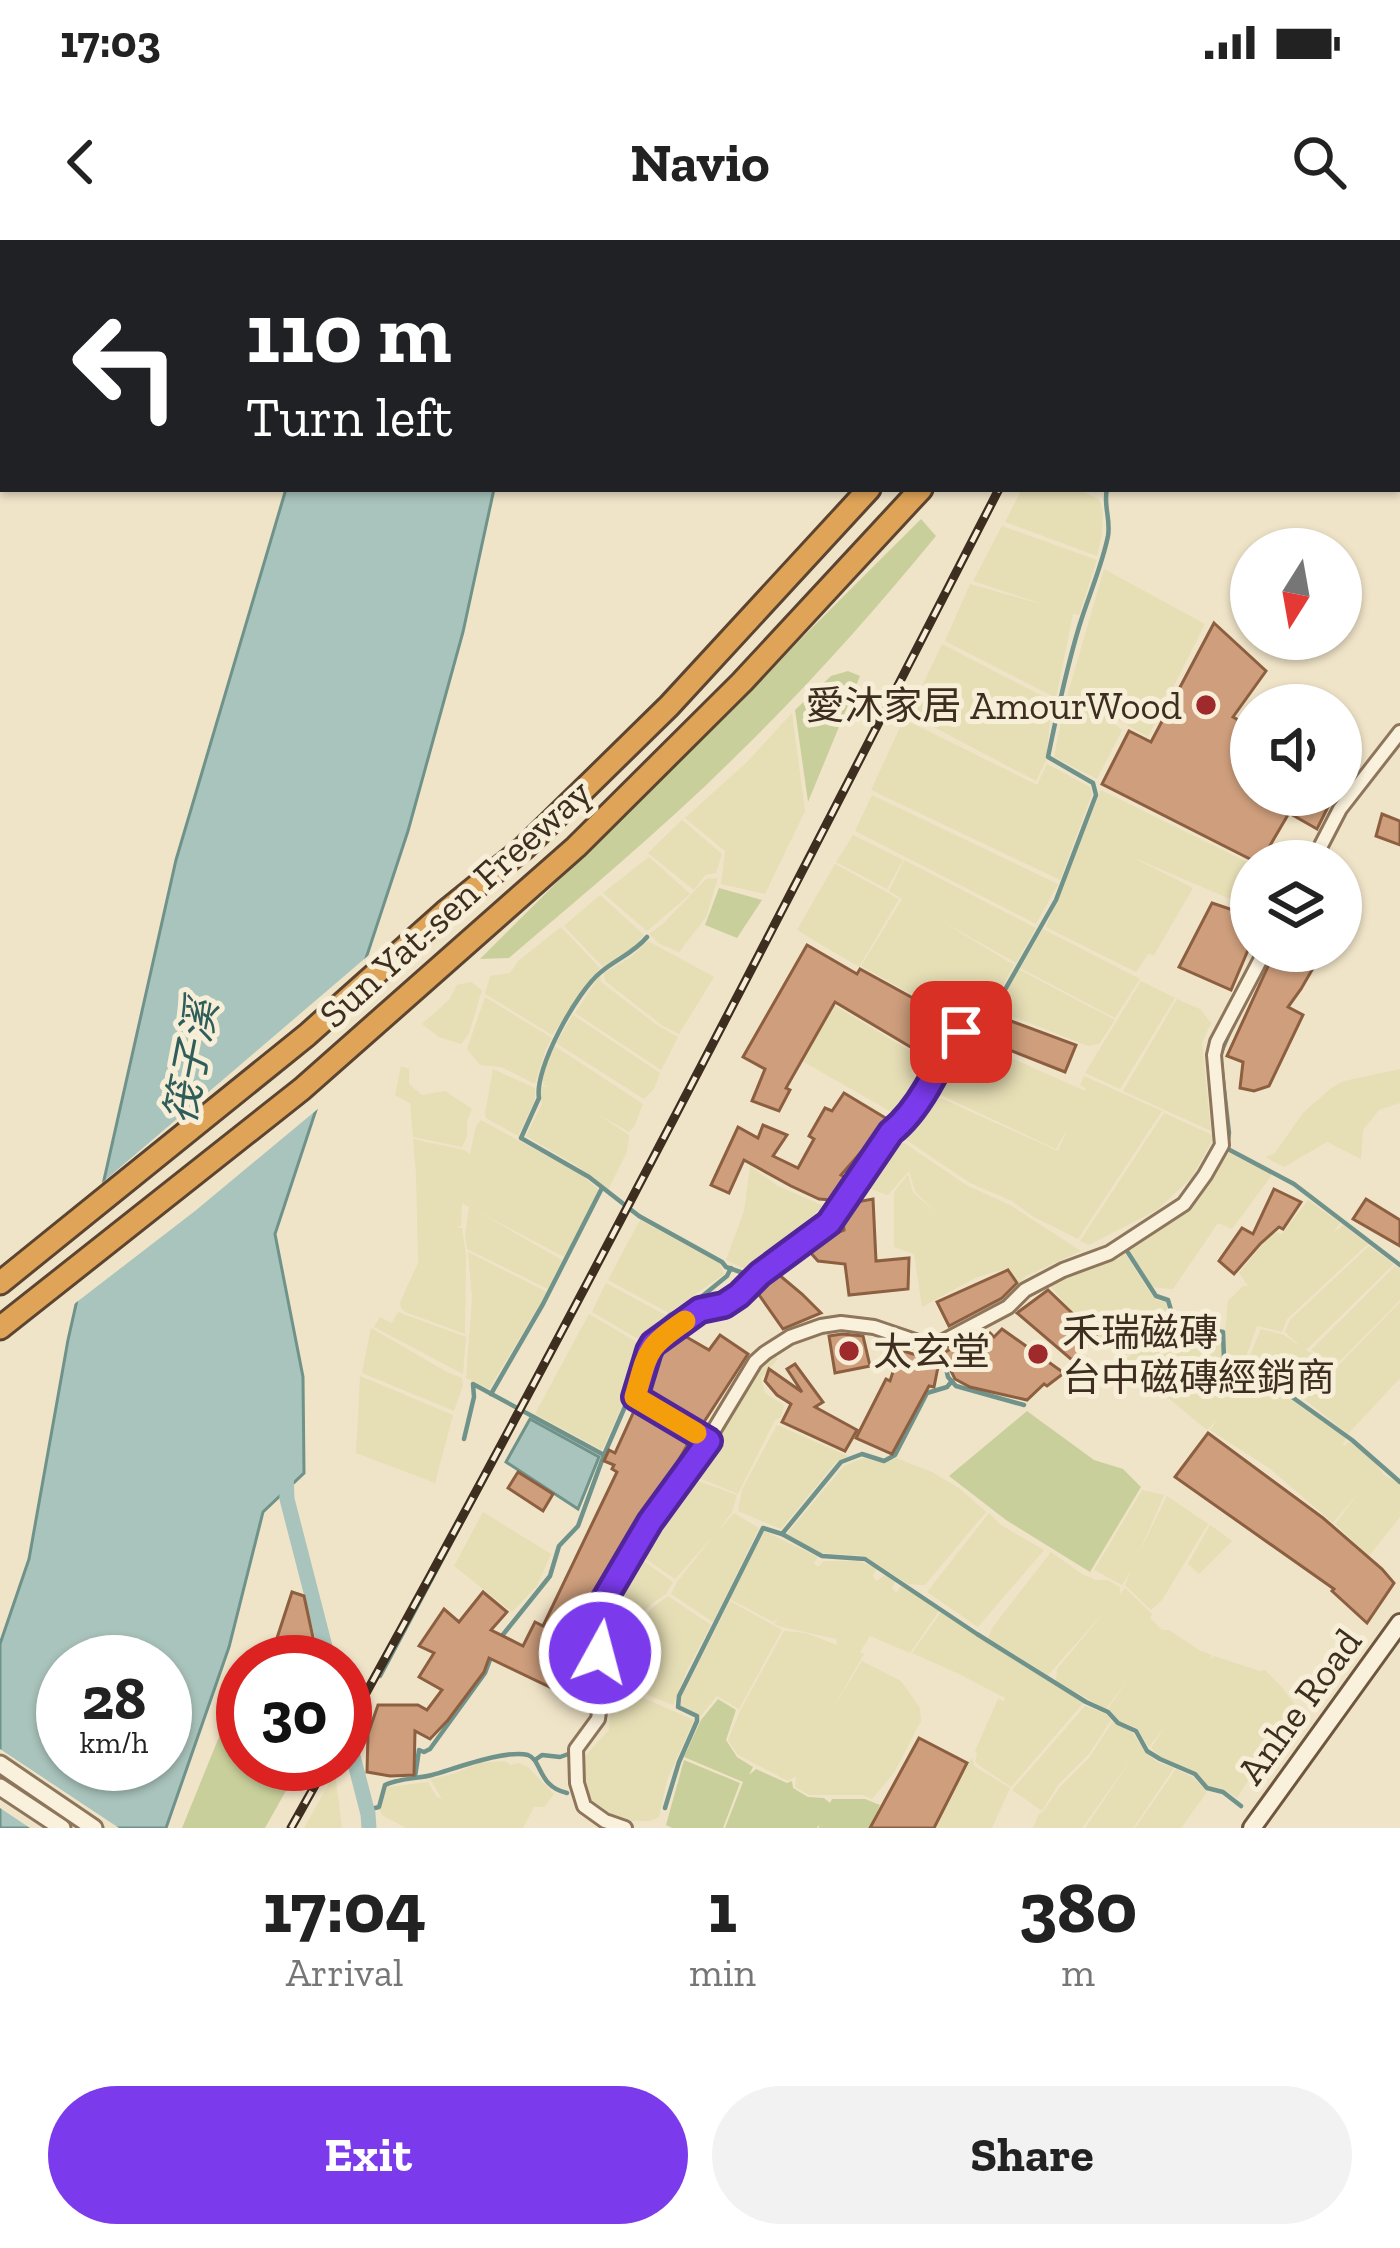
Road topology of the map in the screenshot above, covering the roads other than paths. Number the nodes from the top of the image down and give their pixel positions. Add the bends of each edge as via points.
1 (866, 492) edge
2 (918, 492) edge
3 (1400, 732) edge
4 (1325, 840) edge
5 (1254, 972) edge
6 (992, 1043) dead end
7 (7, 1277) edge
8 (0, 1328) edge
9 (709, 1441) junction
10 (1400, 1623) edge
11 (0, 1764) edge
12 (0, 1787) edge
13 (62, 1828) edge
14 (94, 1828) edge
15 (626, 1828) edge
16 (1252, 1828) edge

1 - 7 highway, Sun Yat-sen Freeway via 669,706 524,848
2 - 8 highway, Sun Yat-sen Freeway via 575,847 302,1089
3 - 4 street
5 - 9 street via 1214,1055 1222,1145 1184,1204 938,1344 841,1323 790,1337 755,1362
6 - 9 street via 952,1036 940,1067 829,1223 739,1295 700,1310 649,1351 635,1397
9 - 15 street via 650,1522 601,1612 603,1685 598,1719 576,1749 577,1783 584,1806
10 - 16 main road, Anhe Road
11 - 14 street
12 - 13 street

